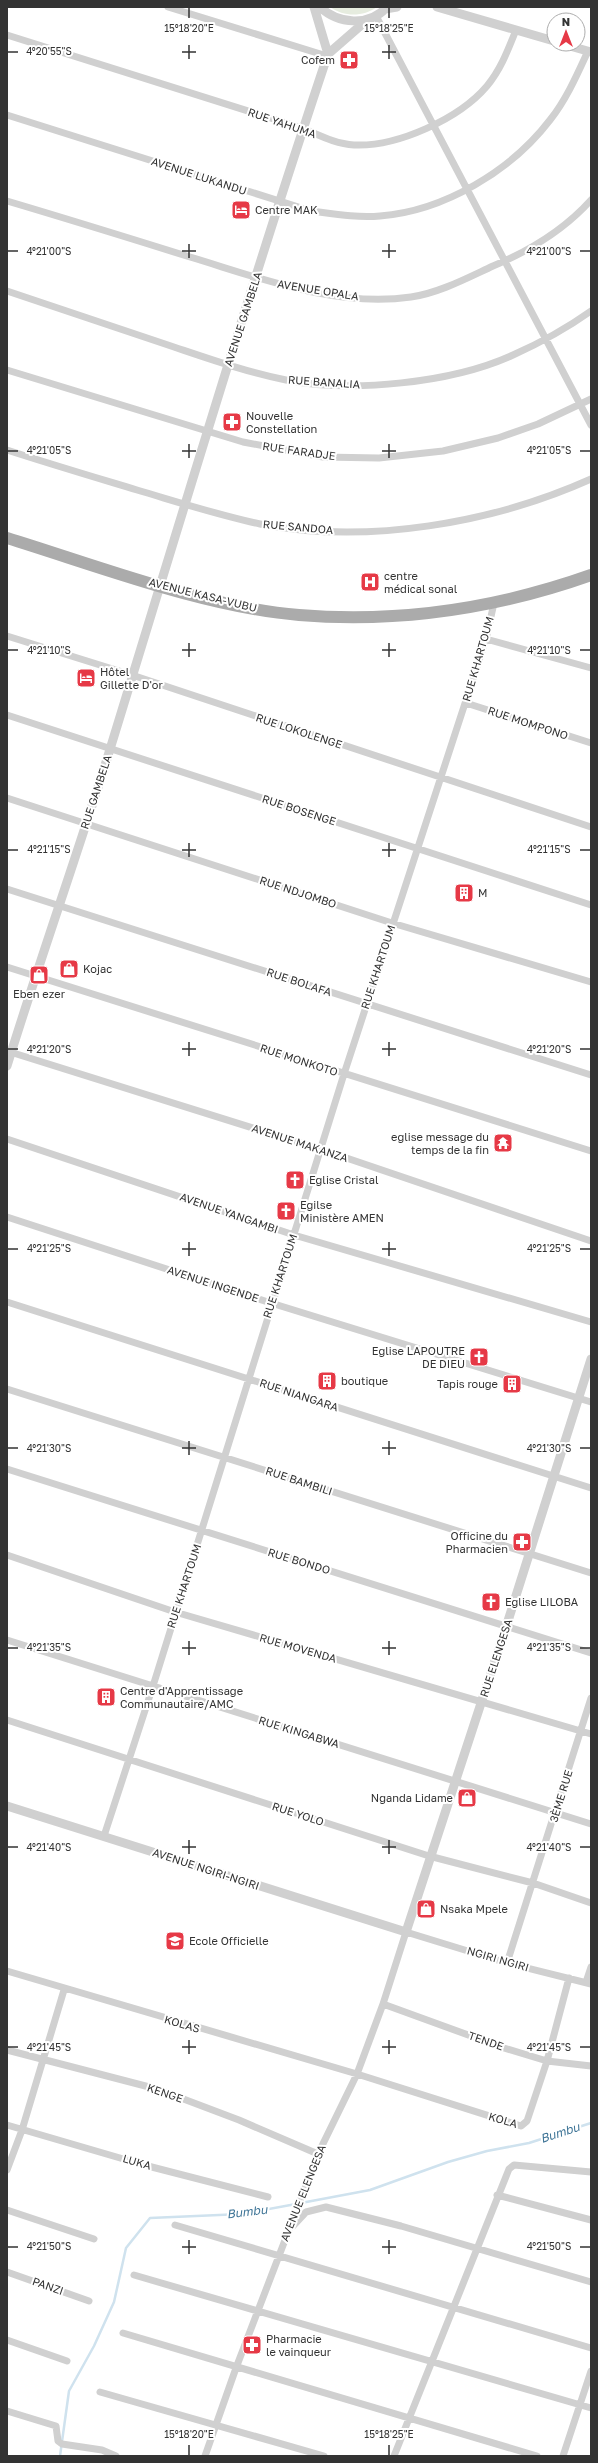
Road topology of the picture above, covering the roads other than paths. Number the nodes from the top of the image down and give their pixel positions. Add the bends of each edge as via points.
1 (168, 7) edge
2 (314, 7) edge
3 (320, 7) edge
4 (398, 7) edge
5 (442, 7) edge
6 (386, 8) edge
7 (372, 18) junction
8 (516, 30) junction
9 (7, 35) edge
10 (546, 39) edge
11 (590, 52) edge
12 (327, 55) junction
13 (7, 115) edge
14 (434, 124) junction
15 (302, 128) junction
16 (468, 188) junction
17 (591, 200) edge
18 (7, 201) edge
19 (280, 202) junction
20 (506, 261) junction
21 (256, 277) junction
22 (7, 291) edge
23 (591, 311) edge
24 (545, 338) junction
25 (228, 365) junction
26 (7, 370) edge
27 (591, 399) edge
28 (580, 406) junction
29 (591, 425) edge
30 (206, 432) junction
31 (7, 450) edge
32 (591, 479) edge
33 (185, 504) junction
34 (7, 538) edge
35 (589, 577) edge
36 (160, 585) junction
37 (494, 603) junction
38 (7, 636) edge
39 (486, 639) junction
40 (591, 668) edge
41 (132, 675) junction
42 (466, 703) junction
43 (7, 715) edge
44 (591, 743) edge
45 (110, 748) junction
46 (442, 779) junction
47 (7, 798) edge
48 (86, 823) junction
49 (591, 827) edge
50 (418, 850) junction
51 (7, 889) edge
52 (591, 905) edge
53 (59, 906) junction
54 (392, 923) junction
55 (7, 967) edge
56 (36, 976) junction
57 (591, 982) edge
58 (366, 1004) junction
59 (9, 1051) edge
60 (7, 1066) edge
61 (344, 1074) junction
62 (591, 1076) edge
63 (7, 1139) edge
64 (320, 1149) junction
65 (591, 1151) edge
66 (7, 1217) edge
67 (294, 1235) junction
68 (591, 1241) edge
69 (7, 1302) edge
70 (271, 1303) junction
71 (591, 1322) edge
72 (591, 1359) edge
73 (247, 1378) junction
74 (7, 1389) edge
75 (580, 1398) junction
76 (591, 1402) edge
77 (223, 1457) junction
78 (7, 1469) edge
79 (554, 1476) junction
80 (591, 1488) edge
81 (202, 1531) junction
82 (530, 1554) junction
83 (7, 1555) edge
84 (591, 1573) edge
85 (175, 1612) junction
86 (507, 1624) junction
87 (7, 1640) edge
88 (591, 1652) edge
89 (153, 1686) junction
90 (591, 1698) edge
91 (482, 1702) junction
92 (7, 1720) edge
93 (581, 1730) junction
94 (591, 1734) edge
95 (128, 1758) junction
96 (456, 1780) junction
97 (7, 1806) edge
98 (556, 1812) junction
99 (591, 1824) edge
100 (104, 1836) junction
101 (429, 1856) junction
102 (534, 1883) junction
103 (591, 1903) edge
104 (406, 1932) junction
105 (507, 1963) junction
106 (591, 1967) edge
107 (7, 1971) edge
108 (569, 1978) junction
109 (589, 1983) edge
110 (64, 1990) junction
111 (384, 2004) junction
112 (7, 2050) edge
113 (43, 2059) junction
114 (547, 2060) junction
115 (591, 2066) edge
116 (357, 2074) junction
117 (7, 2125) edge
118 (22, 2130) junction
119 (318, 2154) junction
120 (7, 2170) edge
121 (591, 2172) edge
122 (497, 2195) junction
123 (268, 2197) dead end
124 (7, 2210) edge
125 (591, 2220) edge
126 (175, 2225) dead end
127 (288, 2230) junction
128 (94, 2239) dead end
129 (476, 2248) junction
130 (278, 2257) junction
131 (7, 2272) edge
132 (134, 2275) dead end
133 (591, 2282) edge
134 (89, 2301) dead end
135 (453, 2308) junction
136 (257, 2312) junction
137 (123, 2333) dead end
138 (7, 2340) edge
139 (591, 2348) edge
140 (67, 2361) dead end
141 (433, 2362) junction
142 (236, 2368) junction
143 (591, 2371) edge
144 (100, 2392) dead end
145 (581, 2405) junction
146 (591, 2408) edge
147 (7, 2411) edge
148 (409, 2419) junction
149 (217, 2423) junction
150 (116, 2456) edge
151 (205, 2456) edge
152 (324, 2456) edge
153 (394, 2456) edge
154 (537, 2456) edge
155 (563, 2456) edge

1 - 12 street
2 - 12 street
3 - 7 street via 339,19 354,21
4 - 6 street
5 - 8 street
6 - 7 street
7 - 12 street
7 - 14 street
8 - 10 street
8 - 14 street, RUE YAHUMA via 500,67 474,101
9 - 15 street, RUE YAHUMA
11 - 16 street, AVENUE LUKANDU via 567,96 528,146 499,169
12 - 15 street, AVENUE GAMBELA
13 - 19 street, AVENUE LUKANDU
14 - 15 street, RUE YAHUMA via 393,140 354,145 337,142
14 - 16 street
15 - 19 street, AVENUE GAMBELA
16 - 19 street, AVENUE LUKANDU via 440,202 407,213 379,217 311,211
16 - 20 street
17 - 20 street, AVENUE OPALA via 552,234
18 - 21 street, AVENUE OPALA
19 - 21 street, AVENUE GAMBELA
20 - 21 street, AVENUE OPALA via 440,289 412,297 340,296
20 - 24 street
21 - 25 street, AVENUE GAMBELA
22 - 25 street, RUE BANALIA
23 - 24 street, RUE BANALIA
24 - 25 street, RUE BANALIA via 512,355 473,368 427,379 389,384 306,383
24 - 28 street
25 - 30 street, AVENUE GAMBELA
26 - 30 street, RUE FARADJE
27 - 28 street, RUE FARADJE
28 - 29 street
28 - 30 street, RUE FARADJE via 498,438 443,451 379,458 323,457 243,442
30 - 33 street, AVENUE GAMBELA
31 - 33 street, RUE SANDOA
32 - 33 street, RUE SANDOA via 508,509 464,519 388,530 349,531 261,524
33 - 36 street, AVENUE GAMBELA
34 - 36 main road, AVENUE KASA-VUBU
35 - 37 main road, AVENUE KASA-VUBU
36 - 37 main road, AVENUE KASA-VUBU via 231,604 299,615 377,617 429,613
36 - 41 street, RUE GAMBELA
37 - 39 street, RUE KHARTOUM
38 - 41 street, RUE LOKOLENGE
39 - 40 street
39 - 42 street, RUE KHARTOUM
41 - 45 street, RUE GAMBELA
41 - 46 street, RUE LOKOLENGE
42 - 44 street, RUE MOMPONO
42 - 46 street, RUE KHARTOUM
43 - 45 street, RUE BOSENGE
45 - 48 street, RUE GAMBELA
45 - 50 street, RUE BOSENGE
46 - 49 street, RUE LOKOLENGE
46 - 50 street, RUE KHARTOUM
47 - 48 street, RUE NDJOMBO
48 - 53 street, RUE GAMBELA
48 - 54 street, RUE NDJOMBO
50 - 52 street, RUE BOSENGE
50 - 54 street, RUE KHARTOUM
51 - 53 street, RUE BOLAFA
53 - 56 street, RUE GAMBELA
53 - 58 street, RUE BOLAFA
54 - 57 street, RUE NDJOMBO
54 - 58 street, RUE KHARTOUM
55 - 56 street, RUE MONKOTO
56 - 59 street, RUE GAMBELA
56 - 61 street, RUE MONKOTO
58 - 61 street, RUE KHARTOUM
58 - 62 street, RUE BOLAFA
59 - 60 street, RUE GAMBELA
59 - 64 street, AVENUE MAKANZA
61 - 64 street, RUE KHARTOUM
61 - 65 street, RUE MONKOTO
63 - 67 street, AVENUE YANGAMBI
64 - 67 street, RUE KHARTOUM
64 - 68 street, AVENUE MAKANZA
66 - 70 street, AVENUE INGENDE
67 - 70 street, RUE KHARTOUM
67 - 71 street, AVENUE YANGAMBI
69 - 73 street, RUE NIANGARA
70 - 73 street, RUE KHARTOUM
70 - 75 street, AVENUE INGENDE
72 - 75 street, RUE ELENGESA
73 - 77 street, RUE KHARTOUM
73 - 79 street, RUE NIANGARA
74 - 77 street, RUE BAMBILI
75 - 76 street, AVENUE INGENDE
75 - 79 street, RUE ELENGESA
77 - 81 street, RUE KHARTOUM
77 - 82 street, RUE BAMBILI
78 - 81 street, RUE BONDO
79 - 80 street, RUE NIANGARA
79 - 82 street, RUE ELENGESA
81 - 85 street, RUE KHARTOUM
81 - 86 street, RUE BONDO
82 - 84 street, RUE BAMBILI
82 - 86 street, RUE ELENGESA
83 - 85 street, RUE MOVENDA
85 - 89 street, RUE KHARTOUM
85 - 91 street, RUE MOVENDA
86 - 88 street, RUE BONDO
86 - 91 street, RUE ELENGESA
87 - 89 street, RUE KINGABWA
89 - 95 street, RUE KHARTOUM
89 - 96 street, RUE KINGABWA
90 - 93 street, 3ÈME RUE
91 - 93 street, RUE MOVENDA
91 - 96 street, RUE ELENGESA
92 - 95 street, RUE YOLO
93 - 94 street, RUE MOVENDA
93 - 98 street, 3ÈME RUE
95 - 100 street, RUE KHARTOUM
95 - 101 street, RUE YOLO
96 - 98 street, RUE KINGABWA
96 - 101 street, RUE ELENGESA
97 - 100 street, AVENUE NGIRI-NGIRI
98 - 99 street, RUE KINGABWA
98 - 102 street, 3ÈME RUE
100 - 104 street, AVENUE NGIRI-NGIRI
101 - 102 street, RUE YOLO
101 - 104 street, RUE ELENGESA
102 - 103 street, RUE YOLO
102 - 105 street, 3ÈME RUE
104 - 105 street, NGIRI NGIRI
104 - 111 street, AVENUE ELENGESA
105 - 108 street, NGIRI NGIRI
106 - 109 street
107 - 110 street, KOLAS
108 - 109 street, NGIRI NGIRI
108 - 114 street, KOLA
110 - 113 street
110 - 116 street, KOLAS
111 - 114 street, TENDE via 490,2043
111 - 116 street, AVENUE ELENGESA
112 - 113 street, KENGE
113 - 118 street
113 - 119 street, KENGE via 157,2089
114 - 115 street, TENDE
114 - 116 street, KOLA via 527,2121 521,2126
116 - 119 street, AVENUE ELENGESA
117 - 118 street, LUKA
118 - 120 street
118 - 123 street, LUKA
119 - 127 street, AVENUE ELENGESA
121 - 122 street via 514,2165 509,2169
122 - 125 street
122 - 129 street
124 - 128 street
126 - 130 street
127 - 129 street via 306,2212 326,2207
127 - 130 street, AVENUE ELENGESA
129 - 133 street
129 - 135 street
130 - 135 street
130 - 136 street, AVENUE ELENGESA
131 - 134 street, PANZI
132 - 136 street
135 - 139 street
135 - 141 street
136 - 141 street
136 - 142 street, AVENUE ELENGESA
137 - 142 street
138 - 140 street
141 - 145 street
141 - 148 street
142 - 148 street
142 - 149 street, AVENUE ELENGESA
143 - 145 street
144 - 149 street
145 - 146 street
145 - 155 street
147 - 150 street via 56,2426 58,2441 62,2444 102,2450
148 - 153 street
148 - 154 street
149 - 151 street, AVENUE ELENGESA
149 - 152 street

